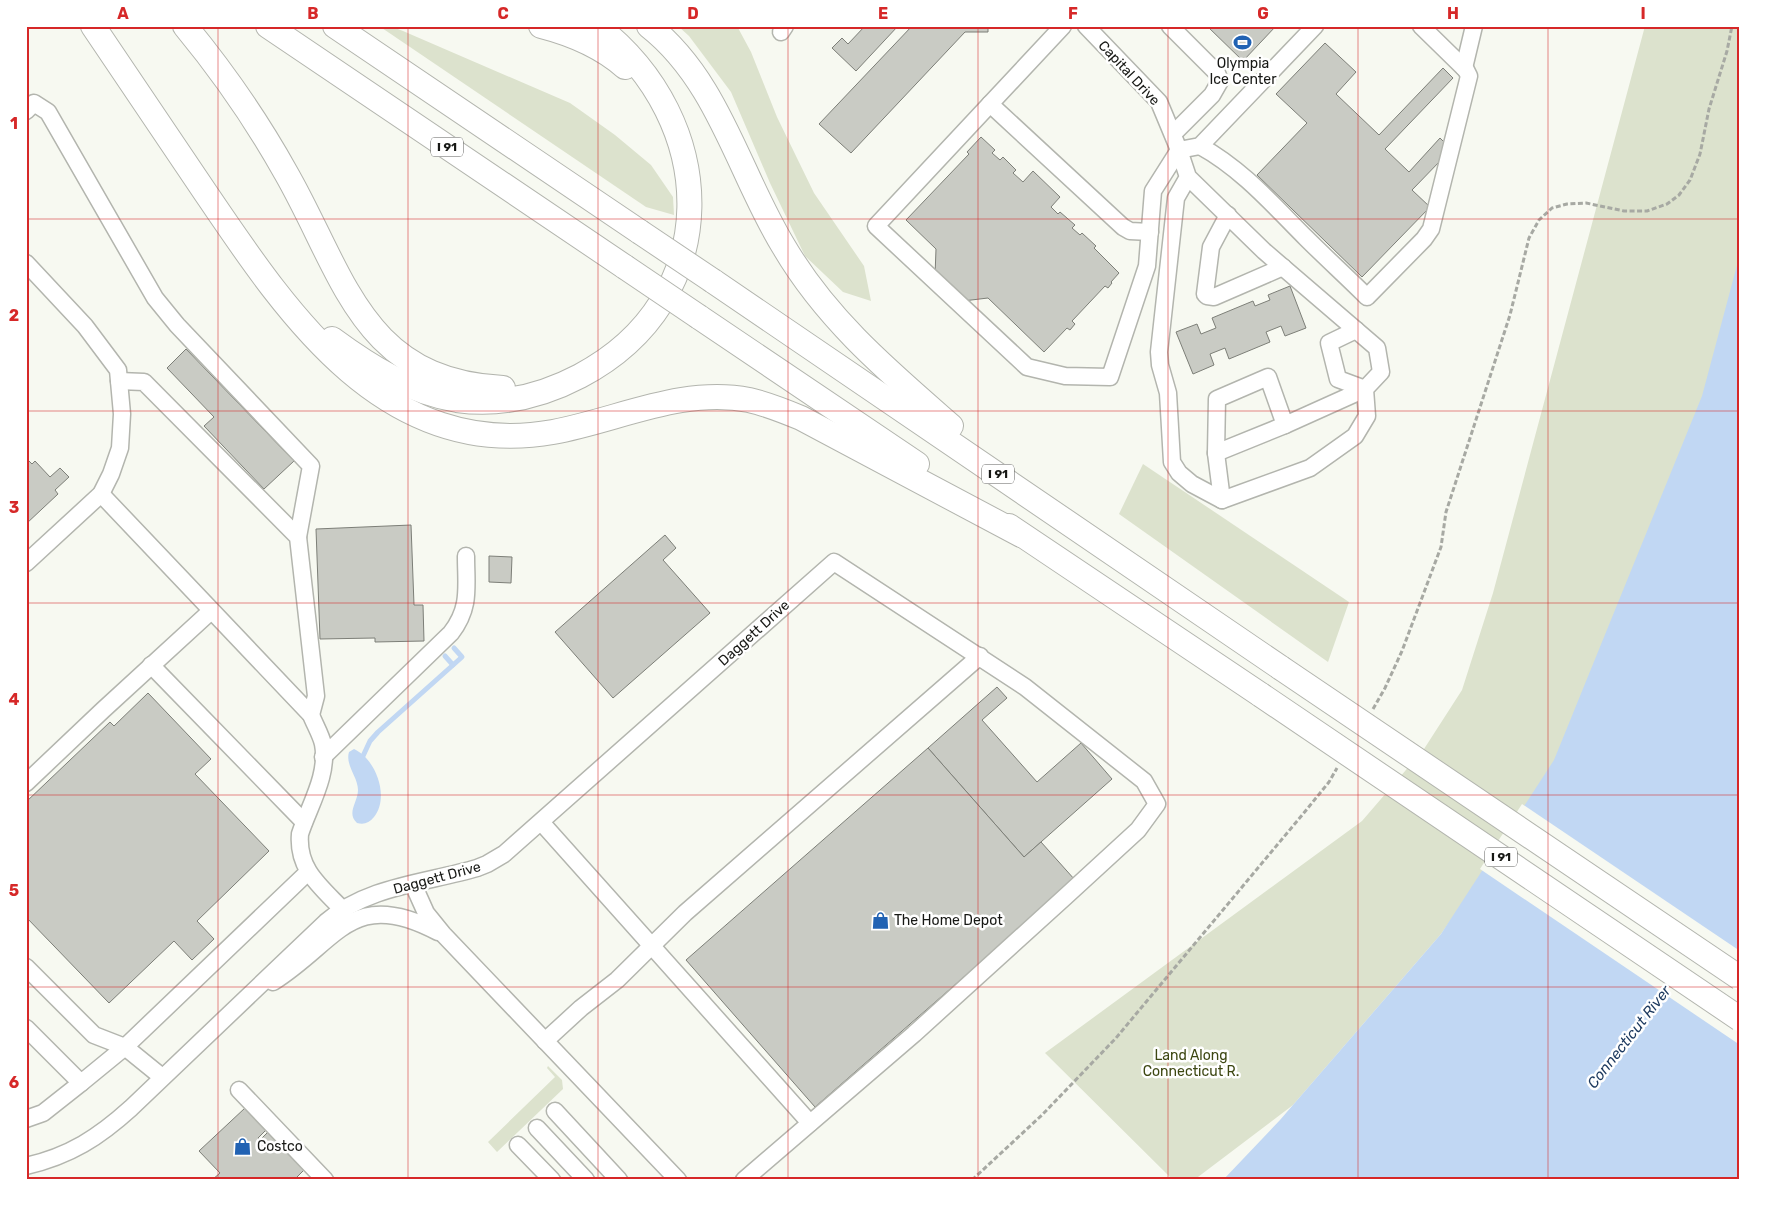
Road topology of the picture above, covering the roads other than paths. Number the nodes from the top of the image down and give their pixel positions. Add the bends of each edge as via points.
1 (93, 26) edge
2 (185, 26) edge
3 (268, 26) edge
4 (335, 26) edge
5 (542, 26) edge
6 (597, 26) edge
7 (649, 26) edge
8 (1062, 26) edge
9 (1086, 26) edge
10 (1170, 26) edge
11 (1315, 26) edge
12 (1421, 26) edge
13 (1474, 26) edge
14 (1464, 68) junction
15 (990, 104) junction
16 (26, 110) edge
17 (1172, 134) junction
18 (1200, 146) junction
19 (1179, 150) junction
20 (687, 175) junction
21 (1188, 176) junction
22 (1228, 216) junction
23 (1150, 232) junction
24 (236, 237) junction
25 (26, 263) edge
26 (1283, 266) junction
27 (1356, 330) junction
28 (600, 364) junction
29 (119, 381) junction
30 (1365, 390) junction
31 (1285, 425) junction
32 (1216, 453) junction
33 (101, 494) junction
34 (1031, 496) junction
35 (1222, 500) junction
36 (1021, 535) junction
37 (298, 537) junction
38 (466, 556) dead end
39 (26, 563) edge
40 (211, 611) junction
41 (980, 656) junction
42 (151, 665) junction
43 (311, 716) junction
44 (323, 757) junction
45 (26, 783) edge
46 (304, 822) junction
47 (541, 822) junction
48 (308, 872) junction
49 (413, 884) junction
50 (342, 909) junction
51 (442, 934) junction
52 (652, 947) junction
53 (26, 967) edge
54 (1740, 978) edge
55 (1740, 1019) edge
56 (224, 1020) junction
57 (26, 1028) edge
58 (546, 1041) junction
59 (125, 1047) junction
60 (162, 1078) junction
61 (81, 1083) junction
62 (239, 1090) dead end
63 (26, 1119) edge
64 (810, 1123) junction
65 (533, 1131) junction
66 (26, 1166) edge
67 (325, 1180) edge
68 (537, 1180) edge
69 (552, 1180) edge
70 (572, 1180) edge
71 (586, 1180) edge
72 (605, 1180) edge
73 (619, 1180) edge
74 (678, 1180) edge
75 (744, 1180) edge

1 - 24 highway
2 - 28 highway via 236,92 272,149 353,304 371,328 393,348 433,373 488,387 544,384
3 - 36 highway, I 91, bridge
4 - 34 highway, I 91, bridge
5 - 20 highway via 588,43 634,75 655,99 672,128
6 - 20 highway via 630,55 659,95 675,127
7 - 34 highway via 697,78 776,235 826,307 879,363
8 - 15 street
9 - 17 street, Capital Drive via 1159,102
10 - 17 street via 1217,73 1220,81 1212,95
11 - 18 street
12 - 14 street
13 - 14 street
14 - 18 street via 1469,76 1431,229 1367,296 1254,186
15 - 23 street via 1123,227 1130,231
15 - 23 street via 876,226 1028,367 1065,376 1110,377 1148,266
16 - 37 street via 34,103 48,112 155,298 311,466
17 - 19 street, Capital Drive
18 - 19 street
19 - 21 street, Capital Drive
19 - 23 street via 1152,191
20 - 28 highway via 689,222 676,278 645,325 626,345
21 - 22 street
21 - 35 street via 1176,198 1160,365 1168,393 1172,462 1192,484
22 - 26 street
22 - 26 street via 1211,247 1207,296 1214,297
24 - 28 highway via 278,290 310,321 361,359 418,390 471,401 516,400 559,386
24 - 36 highway via 291,311 334,357 376,392 427,420 479,434 522,435 568,428 687,399 719,397 749,400 808,422
25 - 29 street via 85,326 118,370
26 - 27 street
27 - 30 street via 1377,348 1381,372
27 - 30 street via 1329,343 1338,379
29 - 33 street via 122,414 120,448
29 - 37 street via 144,382
30 - 31 street
30 - 35 street via 1367,416 1355,436 1310,468
31 - 32 street
31 - 32 street via 1268,377 1217,399
32 - 35 street
33 - 39 street
33 - 40 street
34 - 54 highway, I 91, bridge
36 - 55 highway, I 91, bridge
37 - 43 street via 316,696
38 - 44 street via 466,598 458,624
40 - 42 street
40 - 43 street
41 - 47 street, Daggett Drive via 834,562
41 - 52 street via 685,913
41 - 64 street via 1025,687 1144,781 1156,804 1138,830 914,1034
42 - 45 street
42 - 46 street
43 - 44 street via 322,744
44 - 46 street via 322,774
46 - 48 street via 299,844
47 - 49 street, Daggett Drive via 504,854 487,864
47 - 52 street
48 - 50 street
48 - 59 street
49 - 50 street, Daggett Drive via 362,899
49 - 51 street via 426,913
50 - 56 street, Daggett Drive
51 - 56 street via 393,915 371,915 352,921
51 - 58 street
52 - 58 street
52 - 64 street
53 - 59 street via 94,1035
56 - 60 street, Daggett Drive
57 - 61 street
58 - 74 street
59 - 60 street
59 - 61 street
60 - 66 street, Daggett Drive via 93,1139 72,1151
61 - 63 street via 43,1113
62 - 67 street
64 - 75 street
65 - 68 street
65 - 69 street
65 - 70 street
65 - 71 street
65 - 72 street
65 - 73 street

